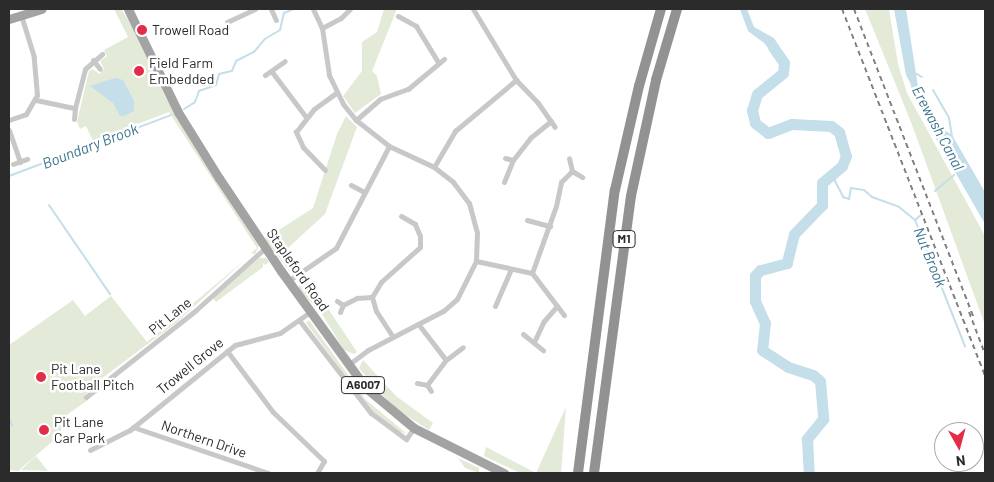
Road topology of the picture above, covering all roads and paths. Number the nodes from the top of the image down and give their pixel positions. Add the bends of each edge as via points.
1 (41, 9) edge
2 (128, 9) edge
3 (255, 9) edge
4 (271, 9) edge
5 (313, 9) edge
6 (350, 9) edge
7 (473, 9) edge
8 (661, 9) edge
9 (677, 9) edge
10 (21, 15) junction
11 (398, 16) dead end
12 (9, 19) edge
13 (276, 20) dead end
14 (404, 20) junction
15 (227, 22) dead end
16 (402, 27) dead end
17 (322, 28) junction
18 (102, 54) dead end
19 (444, 59) dead end
20 (93, 60) junction
21 (286, 60) dead end
22 (438, 62) junction
23 (100, 69) dead end
24 (272, 72) junction
25 (265, 75) dead end
26 (516, 80) junction
27 (336, 93) junction
28 (36, 100) junction
29 (75, 108) junction
30 (306, 117) junction
31 (74, 119) dead end
32 (9, 120) edge
33 (356, 120) junction
34 (551, 121) junction
35 (555, 127) dead end
36 (9, 130) edge
37 (389, 146) junction
38 (505, 158) dead end
39 (569, 158) dead end
40 (27, 159) dead end
41 (513, 160) junction
42 (20, 162) junction
43 (14, 164) dead end
44 (434, 167) junction
45 (325, 170) dead end
46 (572, 171) junction
47 (582, 177) dead end
48 (504, 182) dead end
49 (351, 185) dead end
50 (364, 192) junction
51 (401, 216) dead end
52 (527, 220) dead end
53 (550, 226) junction
54 (265, 248) junction
55 (476, 261) junction
56 (512, 270) junction
57 (532, 273) junction
58 (288, 281) junction
59 (372, 297) junction
60 (336, 301) dead end
61 (344, 305) junction
62 (495, 306) dead end
63 (557, 306) junction
64 (310, 312) junction
65 (340, 312) dead end
66 (564, 314) dead end
67 (299, 320) junction
68 (419, 325) junction
69 (523, 334) dead end
70 (393, 337) junction
71 (534, 342) junction
72 (463, 347) dead end
73 (543, 350) dead end
74 (226, 351) junction
75 (446, 360) junction
76 (348, 364) junction
77 (417, 383) dead end
78 (428, 385) junction
79 (431, 391) dead end
80 (86, 397) dead end
81 (133, 427) junction
82 (414, 428) junction
83 (90, 450) dead end
84 (268, 473) edge
85 (317, 473) edge
86 (504, 473) edge
87 (578, 473) edge
88 (594, 473) edge

1 - 10 main road
2 - 54 main road, Stapleford Road / A6007 via 178,112
3 - 15 street
4 - 13 street
5 - 17 street
6 - 17 street
7 - 26 street
8 - 87 highway, M1 via 638,86 615,190
9 - 88 highway, M1 via 656,80 631,196
10 - 12 main road
10 - 28 street via 34,57
11 - 14 street
14 - 16 street
14 - 22 street via 416,26
17 - 27 street via 329,75
18 - 20 street
19 - 22 street
20 - 23 street
20 - 29 street via 83,73
21 - 24 street
22 - 33 street via 408,89 385,94
24 - 25 street
24 - 30 street
26 - 34 street
26 - 44 street via 456,131
27 - 30 street
27 - 33 street
28 - 29 street
28 - 32 street via 26,114
29 - 31 street
30 - 45 street via 296,132 297,138
33 - 37 street
34 - 35 street
34 - 41 street via 530,138
36 - 42 street
37 - 44 street
37 - 50 street
38 - 41 street
39 - 46 street
40 - 42 street
41 - 48 street
42 - 43 street
44 - 55 street via 453,182 469,203 477,232
46 - 47 street
46 - 53 street via 561,182
49 - 50 street
50 - 58 street via 352,222 336,248
51 - 59 street via 415,224 421,244 413,257 391,268
52 - 53 street
53 - 57 street
54 - 58 main road, Stapleford Road / A6007
54 - 80 street, Pit Lane via 196,310
55 - 56 street
55 - 68 street via 457,299 443,312
56 - 57 street
56 - 62 street
57 - 63 street
58 - 64 main road, Stapleford Road / A6007
59 - 61 street via 362,297
59 - 70 street via 376,311
60 - 61 street
61 - 65 street
63 - 66 street
63 - 71 street via 544,320
64 - 67 street, Trowell Grove
64 - 76 main road, Stapleford Road / A6007
67 - 74 street, Trowell Grove via 276,335 243,341
67 - 82 street, Stapleford Road via 371,413 406,439
68 - 70 street
68 - 75 street
69 - 71 street
70 - 76 street
71 - 73 street
72 - 75 street
74 - 81 street, Trowell Grove
74 - 85 street via 273,412 324,462
75 - 78 street
76 - 82 main road, Stapleford Road / A6007 via 377,400
77 - 78 street
78 - 79 street
81 - 83 street, Trowell Grove
81 - 84 street, Northern Drive
82 - 86 main road, Stapleford Road / A6007

